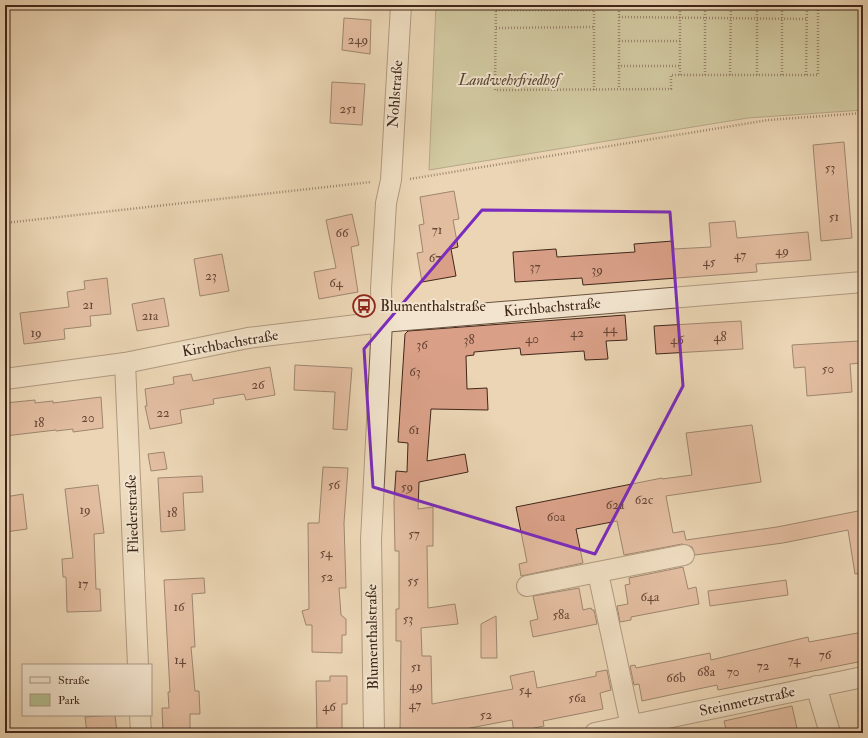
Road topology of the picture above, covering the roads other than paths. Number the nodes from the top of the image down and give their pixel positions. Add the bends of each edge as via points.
1 (401, 5) edge
2 (390, 181) joint
3 (863, 282) edge
4 (382, 322) junction
5 (126, 364) junction
6 (5, 379) edge
7 (684, 554) dead end
8 (598, 573) junction
9 (527, 586) dead end
10 (138, 664) edge
11 (863, 677) edge
12 (816, 686) junction
13 (140, 716) edge
14 (631, 726) junction
15 (141, 733) edge
16 (374, 733) edge
17 (595, 733) edge
18 (830, 733) edge

1 - 2 street, Nohlstraße
2 - 4 street, Blumenthalstraße via 381,288
3 - 4 street, Kirchbachstraße
4 - 5 street, Kirchbachstraße via 248,338
4 - 16 street, Blumenthalstraße via 371,540
5 - 6 street, Kirchbachstraße
5 - 10 street, Fliederstraße
7 - 8 street
8 - 9 street via 589,572
8 - 14 street
11 - 12 street, Steinmetzstraße
12 - 14 street, Steinmetzstraße
12 - 18 street
13 - 15 street
14 - 17 street, Steinmetzstraße

